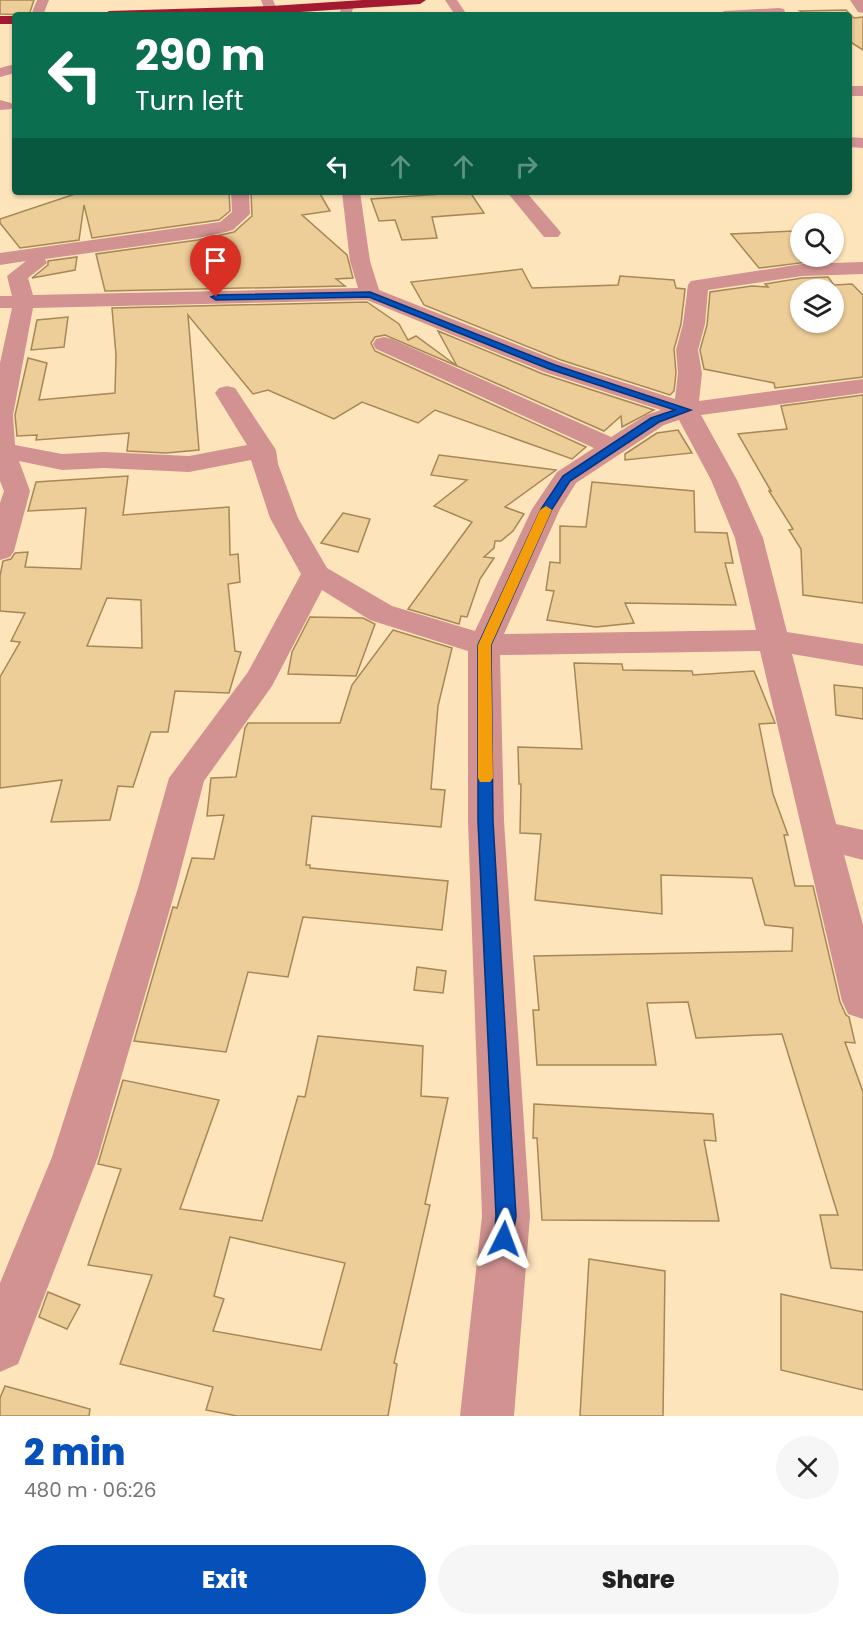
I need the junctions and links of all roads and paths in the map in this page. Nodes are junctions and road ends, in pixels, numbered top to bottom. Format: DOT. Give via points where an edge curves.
graph roads {
  1 [pos="420,0"];
  2 [pos="762,0"];
  3 [pos="856,0"];
  4 [pos="269,5"];
  5 [pos="863,9"];
  6 [pos="346,10"];
  7 [pos="157,12"];
  8 [pos="778,12"];
  9 [pos="240,195"];
  10 [pos="351,195"];
  11 [pos="519,195"];
  12 [pos="551,233"];
  13 [pos="34,255"];
  14 [pos="0,259"];
  15 [pos="863,268"];
  16 [pos="370,294"];
  17 [pos="0,302"];
  18 [pos="24,302"];
  19 [pos="384,344"];
  20 [pos="863,386"];
  21 [pos="227,393"];
  22 [pos="686,410"];
  23 [pos="612,447"];
  24 [pos="2,450"];
  25 [pos="263,450"];
  26 [pos="0,550"];
  27 [pos="316,574"];
  28 [pos="773,640"];
  29 [pos="484,645"];
  30 [pos="863,655"];
  31 [pos="820,835"];
  32 [pos="863,845"];
  33 [pos="863,1001"];
  34 [pos="0,1346"];
  35 [pos="487,1416"];
  1 -- 6 [label="highway"];
  2 -- 8 [label="street"];
  3 -- 5 [label="street"];
  4 -- 6 [label="highway"];
  4 -- 7 [label="highway"];
  9 -- 13 [label="street" via="241,214 226,226"];
  10 -- 16 [label="street" via="360,261"];
  11 -- 12 [label="street"];
  13 -- 14 [label="street"];
  13 -- 18 [label="street" via="37,263 18,276"];
  15 -- 22 [label="street" via="802,270 698,285 687,350 690,374"];
  16 -- 18 [label="street"];
  16 -- 22 [label="street" via="552,367"];
  17 -- 18 [label="street"];
  18 -- 24 [label="street" via="1,415"];
  19 -- 23 [label="street"];
  20 -- 22 [label="street"];
  21 -- 25 [label="street"];
  22 -- 23 [label="street" via="655,420"];
  22 -- 28 [label="street" via="724,480 749,538"];
  23 -- 29 [label="street" via="566,478 546,509"];
  24 -- 25 [label="street" via="62,462 189,464"];
  24 -- 26 [label="street" via="17,491"];
  25 -- 27 [label="street" via="285,518"];
  27 -- 29 [label="street" via="381,613"];
  27 -- 34 [label="street" via="261,678 187,778 75,1157"];
  28 -- 29 [label="street"];
  28 -- 30 [label="street"];
  28 -- 31 [label="street"];
  29 -- 35 [label="street" via="486,821 506,1216"];
  31 -- 32 [label="street"];
  31 -- 33 [label="street"];
}
